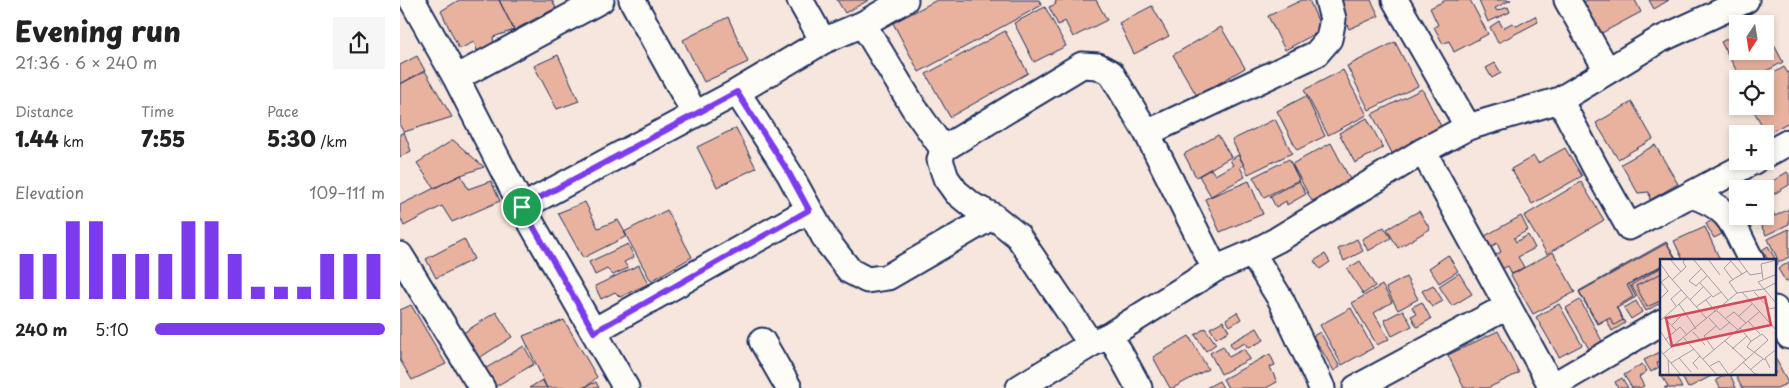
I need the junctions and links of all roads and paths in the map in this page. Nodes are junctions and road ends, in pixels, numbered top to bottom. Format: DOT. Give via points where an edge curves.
graph roads {
  1 [pos="412,0"];
  2 [pos="602,0"];
  3 [pos="632,0"];
  4 [pos="800,0"];
  5 [pos="905,0"];
  6 [pos="1328,0"];
  7 [pos="1395,0"];
  8 [pos="1567,0"];
  9 [pos="1746,0"];
  10 [pos="1716,6"];
  11 [pos="863,24"];
  12 [pos="823,41"];
  13 [pos="1607,70"];
  14 [pos="456,78"];
  15 [pos="737,92"];
  16 [pos="1560,100"];
  17 [pos="696,114"];
  18 [pos="1468,127"];
  19 [pos="1147,133"];
  20 [pos="1789,142"];
  21 [pos="942,149"];
  22 [pos="1774,150"];
  23 [pos="1423,151"];
  24 [pos="1737,170"];
  25 [pos="1691,195"];
  26 [pos="522,207"];
  27 [pos="809,210"];
  28 [pos="993,216"];
  29 [pos="1252,253"];
  30 [pos="400,255"];
  31 [pos="1750,259"];
  32 [pos="1215,269"];
  33 [pos="1508,306"];
  34 [pos="1776,311"];
  35 [pos="1660,323"];
  36 [pos="594,332"];
  37 [pos="1789,336"];
  38 [pos="1101,339"];
  39 [pos="762,341"];
  40 [pos="1550,387"];
  41 [pos="482,388"];
  42 [pos="626,388"];
  43 [pos="789,388"];
  44 [pos="1019,388"];
  45 [pos="1139,388"];
  46 [pos="1322,388"];
  47 [pos="1356,388"];
  1 -- 14 [label="street"];
  2 -- 14 [label="street"];
  3 -- 17 [label="street"];
  4 -- 12 [label="street"];
  5 -- 11 [label="street"];
  6 -- 19 [label="street" via="1333,19 1329,39 1316,54"];
  7 -- 18 [label="street"];
  8 -- 13 [label="street"];
  9 -- 10 [label="street"];
  10 -- 13 [label="street"];
  11 -- 12 [label="street"];
  11 -- 21 [label="street"];
  12 -- 15 [label="street"];
  13 -- 16 [label="street"];
  14 -- 26 [label="street"];
  15 -- 17 [label="street"];
  15 -- 27 [label="street"];
  16 -- 18 [label="street"];
  16 -- 25 [label="street" via="1629,227"];
  17 -- 26 [label="street"];
  18 -- 23 [label="street"];
  19 -- 21 [label="street" via="1111,73 1098,66 1082,65"];
  19 -- 32 [label="street"];
  20 -- 22 [label="street"];
  21 -- 28 [label="street" via="940,160 946,178 956,192"];
  23 -- 29 [label="street"];
  23 -- 33 [label="street"];
  24 -- 25 [label="street"];
  25 -- 31 [label="street" via="1718,206 1728,216"];
  26 -- 36 [label="street"];
  27 -- 28 [label="street" via="826,240 850,271 868,280 888,277"];
  27 -- 36 [label="street"];
  28 -- 38 [label="street" via="1018,236"];
  29 -- 32 [label="street"];
  29 -- 46 [label="street" via="1281,300"];
  30 -- 41 [label="street"];
  32 -- 38 [label="street"];
  33 -- 40 [label="street"];
  33 -- 47 [label="street"];
  34 -- 37 [label="street"];
  35 -- 40 [label="street"];
  36 -- 42 [label="street"];
  38 -- 44 [label="street"];
  38 -- 45 [label="street"];
  39 -- 43 [label="street"];
}
